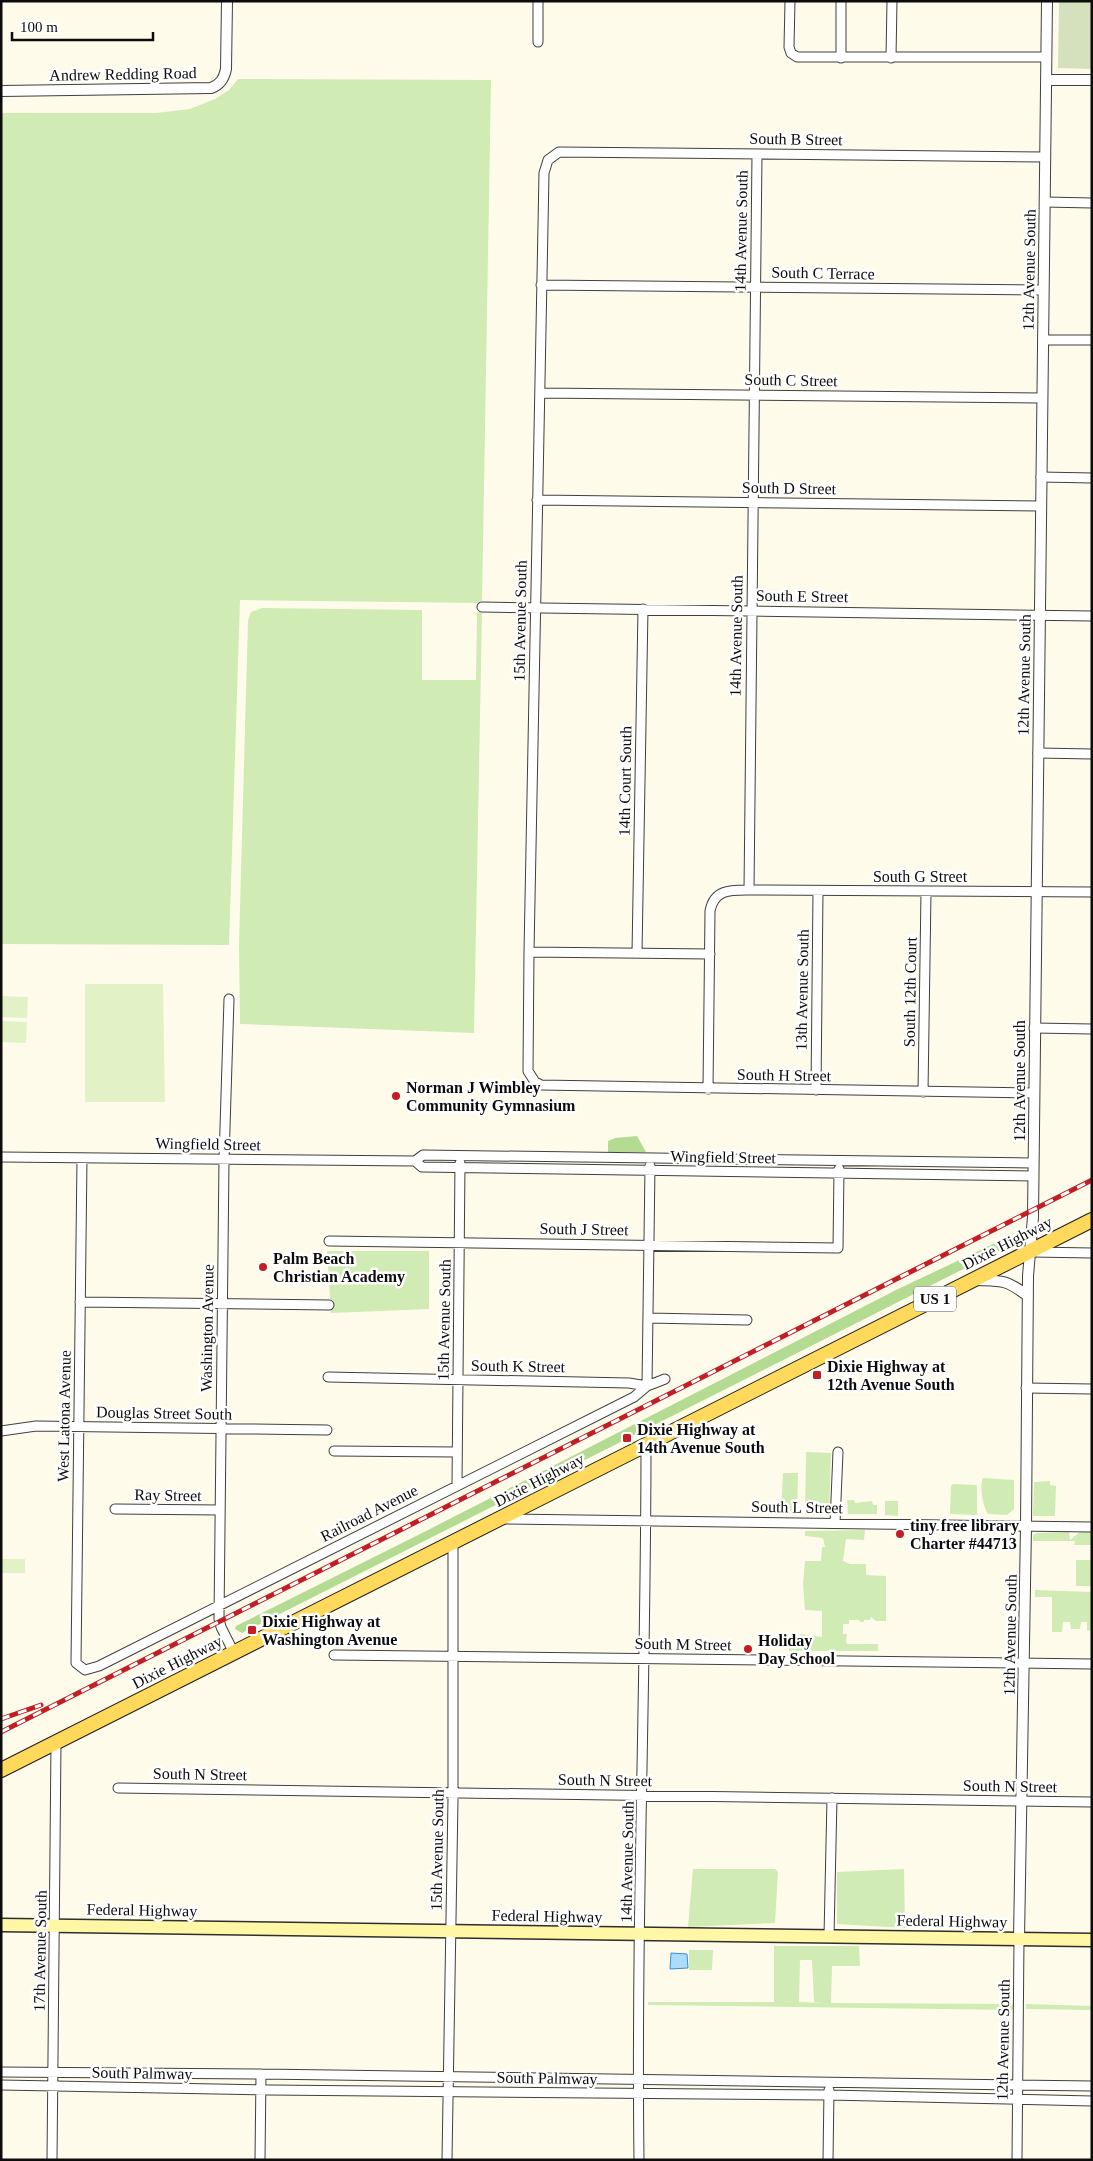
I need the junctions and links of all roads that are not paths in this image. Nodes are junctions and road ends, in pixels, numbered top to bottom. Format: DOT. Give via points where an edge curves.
graph roads {
  1 [pos="227,1"];
  2 [pos="538,1"];
  3 [pos="790,1"];
  4 [pos="841,1"];
  5 [pos="892,1"];
  6 [pos="1047,1"];
  7 [pos="538,42"];
  8 [pos="1046,57"];
  9 [pos="841,58"];
  10 [pos="891,58"];
  11 [pos="1046,80"];
  12 [pos="1092,80"];
  13 [pos="1,91"];
  14 [pos="757,154"];
  15 [pos="1045,157"];
  16 [pos="548,160"];
  17 [pos="1045,202"];
  18 [pos="1092,203"];
  19 [pos="541,285"];
  20 [pos="755,287"];
  21 [pos="1044,290"];
  22 [pos="1043,340"];
  23 [pos="1092,340"];
  24 [pos="540,392"];
  25 [pos="754,395"];
  26 [pos="1042,398"];
  27 [pos="1041,478"];
  28 [pos="1092,478"];
  29 [pos="538,500"];
  30 [pos="753,502"];
  31 [pos="1041,506"];
  32 [pos="482,607"];
  33 [pos="536,608"];
  34 [pos="643,609"];
  35 [pos="752,610"];
  36 [pos="1039,615"];
  37 [pos="1092,616"];
  38 [pos="1038,753"];
  39 [pos="1092,754"];
  40 [pos="749,890"];
  41 [pos="818,890"];
  42 [pos="1036,891"];
  43 [pos="926,892"];
  44 [pos="1092,892"];
  45 [pos="529,952"];
  46 [pos="637,953"];
  47 [pos="710,954"];
  48 [pos="229,1000"];
  49 [pos="1034,1028"];
  50 [pos="1092,1029"];
  51 [pos="535,1082"];
  52 [pos="708,1089"];
  53 [pos="816,1090"];
  54 [pos="924,1092"];
  55 [pos="1033,1093"];
  56 [pos="460,1156"];
  57 [pos="1,1157"];
  58 [pos="82,1158"];
  59 [pos="650,1158"];
  60 [pos="224,1160"];
  61 [pos="791,1160"];
  62 [pos="415,1161"];
  63 [pos="839,1161"];
  64 [pos="1033,1163"];
  65 [pos="460,1168"];
  66 [pos="650,1170"];
  67 [pos="791,1173"];
  68 [pos="839,1174"];
  69 [pos="1033,1176"];
  70 [pos="1092,1220"];
  71 [pos="329,1241"];
  72 [pos="459,1242"];
  73 [pos="649,1245"];
  74 [pos="1030,1252"];
  75 [pos="1088,1253"];
  76 [pos="974,1280"];
  77 [pos="1028,1296"];
  78 [pos="80,1302"];
  79 [pos="222,1304"];
  80 [pos="329,1305"];
  81 [pos="648,1318"];
  82 [pos="747,1320"];
  83 [pos="328,1377"];
  84 [pos="665,1379"];
  85 [pos="458,1380"];
  86 [pos="647,1386"];
  87 [pos="1026,1388"];
  88 [pos="1092,1389"];
  89 [pos="79,1427"];
  90 [pos="221,1429"];
  91 [pos="1,1430"];
  92 [pos="327,1430"];
  93 [pos="646,1445"];
  94 [pos="334,1451"];
  95 [pos="457,1452"];
  96 [pos="838,1452"];
  97 [pos="457,1485"];
  98 [pos="115,1509"];
  99 [pos="220,1510"];
  100 [pos="502,1519"];
  101 [pos="646,1520"];
  102 [pos="835,1523"];
  103 [pos="1026,1526"];
  104 [pos="1092,1527"];
  105 [pos="453,1542"];
  106 [pos="219,1605"];
  107 [pos="234,1653"];
  108 [pos="334,1655"];
  109 [pos="454,1657"];
  110 [pos="644,1658"];
  111 [pos="1024,1663"];
  112 [pos="1092,1664"];
  113 [pos="85,1670"];
  114 [pos="56,1743"];
  115 [pos="1,1770"];
  116 [pos="118,1788"];
  117 [pos="454,1793"];
  118 [pos="643,1796"];
  119 [pos="832,1798"];
  120 [pos="1022,1801"];
  121 [pos="1092,1802"];
  122 [pos="1,1925"];
  123 [pos="55,1926"];
  124 [pos="450,1930"];
  125 [pos="640,1933"];
  126 [pos="829,1936"];
  127 [pos="1019,1939"];
  128 [pos="1092,1940"];
  129 [pos="1,2072"];
  130 [pos="54,2073"];
  131 [pos="261,2074"];
  132 [pos="449,2076"];
  133 [pos="638,2080"];
  134 [pos="829,2082"];
  135 [pos="1,2085"];
  136 [pos="1018,2085"];
  137 [pos="53,2086"];
  138 [pos="1092,2086"];
  139 [pos="261,2090"];
  140 [pos="448,2092"];
  141 [pos="638,2094"];
  142 [pos="829,2095"];
  143 [pos="1018,2100"];
  144 [pos="1092,2101"];
  145 [pos="52,2160"];
  146 [pos="260,2160"];
  147 [pos="447,2160"];
  148 [pos="639,2160"];
  149 [pos="828,2160"];
  150 [pos="1017,2160"];
  1 -- 13 [label="street, Andrew Redding Road" via="226,70 217,86"];
  2 -- 7 [label="street"];
  3 -- 9 [label="street" via="791,53 797,57"];
  4 -- 9 [label="street"];
  5 -- 10 [label="street"];
  6 -- 8 [label="street, 12th Avenue South"];
  8 -- 10 [label="street"];
  8 -- 11 [label="street, 12th Avenue South"];
  9 -- 10 [label="street"];
  11 -- 12 [label="street"];
  11 -- 15 [label="street, 12th Avenue South"];
  14 -- 15 [label="street, South B Street"];
  14 -- 16 [label="street, South B Street" via="559,152"];
  14 -- 20 [label="street, 14th Avenue South"];
  15 -- 17 [label="street, 12th Avenue South"];
  16 -- 19 [label="street, 15th Avenue South" via="544,173"];
  17 -- 18 [label="street"];
  17 -- 21 [label="street, 12th Avenue South"];
  19 -- 20 [label="street, South C Terrace"];
  19 -- 24 [label="street, 15th Avenue South"];
  20 -- 21 [label="street, South C Terrace"];
  20 -- 25 [label="street, 14th Avenue South"];
  21 -- 22 [label="street, 12th Avenue South"];
  22 -- 23 [label="street"];
  22 -- 26 [label="street, 12th Avenue South"];
  24 -- 25 [label="street, South C Street"];
  24 -- 29 [label="street, 15th Avenue South"];
  25 -- 26 [label="street, South C Street"];
  25 -- 30 [label="street, 14th Avenue South"];
  26 -- 27 [label="street, 12th Avenue South"];
  27 -- 28 [label="street"];
  27 -- 31 [label="street, 12th Avenue South"];
  29 -- 30 [label="street, South D Street"];
  29 -- 33 [label="street, 15th Avenue South"];
  30 -- 31 [label="street, South D Street"];
  30 -- 35 [label="street, 14th Avenue South"];
  31 -- 36 [label="street, 12th Avenue South"];
  32 -- 33 [label="street, South E Street"];
  33 -- 34 [label="street, South E Street"];
  33 -- 45 [label="street, 15th Avenue South"];
  34 -- 35 [label="street, South E Street"];
  34 -- 46 [label="street, 14th Court South"];
  35 -- 36 [label="street, South E Street"];
  35 -- 40 [label="street, 14th Avenue South"];
  36 -- 37 [label="street, South E Street"];
  36 -- 38 [label="street, 12th Avenue South"];
  38 -- 39 [label="street"];
  38 -- 42 [label="street, 12th Avenue South"];
  40 -- 41 [label="street, South G Street"];
  40 -- 47 [label="street" via="726,890 715,898 710,911"];
  41 -- 43 [label="street, South G Street"];
  41 -- 53 [label="street, 13th Avenue South"];
  42 -- 43 [label="street, South G Street"];
  42 -- 44 [label="street, South G Street"];
  42 -- 49 [label="street, 12th Avenue South"];
  43 -- 54 [label="street, South 12th Court"];
  45 -- 46 [label="street"];
  45 -- 51 [label="street, 15th Avenue South" via="528,1071"];
  46 -- 47 [label="street"];
  47 -- 52 [label="street"];
  48 -- 60 [label="street, Washington Avenue"];
  49 -- 50 [label="street"];
  49 -- 55 [label="street, 12th Avenue South"];
  51 -- 52 [label="street, South H Street" via="548,1087"];
  52 -- 53 [label="street, South H Street"];
  53 -- 54 [label="street, South H Street"];
  54 -- 55 [label="street, South H Street"];
  55 -- 64 [label="street, 12th Avenue South"];
  56 -- 59 [label="street, Wingfield Street"];
  56 -- 62 [label="street, Wingfield Street" via="423,1155"];
  56 -- 65 [label="street, 15th Avenue South"];
  57 -- 58 [label="street, Wingfield Street"];
  58 -- 60 [label="street, Wingfield Street"];
  58 -- 78 [label="street, West Latona Avenue"];
  59 -- 61 [label="street, Wingfield Street"];
  59 -- 66 [label="street"];
  60 -- 62 [label="street, Wingfield Street"];
  60 -- 79 [label="street, Washington Avenue"];
  61 -- 63 [label="street, Wingfield Street"];
  61 -- 67 [label="street"];
  62 -- 65 [label="street, Wingfield Street" via="422,1167"];
  63 -- 64 [label="street, Wingfield Street"];
  63 -- 68 [label="street"];
  64 -- 69 [label="street, 12th Avenue South"];
  65 -- 66 [label="street, Wingfield Street"];
  65 -- 72 [label="street, 15th Avenue South"];
  66 -- 67 [label="street, Wingfield Street"];
  66 -- 73 [label="street"];
  67 -- 68 [label="street, Wingfield Street"];
  68 -- 69 [label="street, Wingfield Street"];
  68 -- 73 [label="street, South J Street" via="838,1248"];
  69 -- 74 [label="street, 12th Avenue South"];
  70 -- 74 [label="main road, Dixie Highway / US 1"];
  71 -- 72 [label="street, South J Street"];
  72 -- 73 [label="street, South J Street"];
  72 -- 85 [label="street, 15th Avenue South"];
  73 -- 81 [label="street"];
  74 -- 75 [label="street"];
  74 -- 76 [label="main road, Dixie Highway / US 1"];
  74 -- 77 [label="street, 12th Avenue South"];
  76 -- 77 [label="street" via="1011,1284"];
  76 -- 93 [label="main road, Dixie Highway / US 1"];
  77 -- 87 [label="street, 12th Avenue South"];
  78 -- 79 [label="street"];
  78 -- 89 [label="street, West Latona Avenue"];
  79 -- 80 [label="street"];
  79 -- 90 [label="street, Washington Avenue"];
  81 -- 82 [label="street"];
  81 -- 86 [label="street"];
  83 -- 85 [label="street, South K Street"];
  84 -- 86 [label="street, Railroad Avenue"];
  85 -- 86 [label="street, South K Street"];
  85 -- 95 [label="street, 15th Avenue South"];
  86 -- 97 [label="street, Railroad Avenue" via="634,1397"];
  87 -- 88 [label="street"];
  87 -- 103 [label="street, 12th Avenue South"];
  89 -- 90 [label="street, Douglas Street South"];
  89 -- 91 [label="street, Douglas Street South" via="36,1426"];
  89 -- 113 [label="street, West Latona Avenue" via="76,1663"];
  90 -- 92 [label="street, Douglas Street South"];
  90 -- 99 [label="street, Washington Avenue"];
  93 -- 100 [label="main road, Dixie Highway / US 1"];
  93 -- 101 [label="street, 14th Avenue South"];
  94 -- 95 [label="street"];
  95 -- 97 [label="street, 15th Avenue South"];
  96 -- 102 [label="street"];
  97 -- 106 [label="street, Railroad Avenue"];
  98 -- 99 [label="street, Ray Street"];
  99 -- 106 [label="street, Washington Avenue"];
  100 -- 101 [label="street, South L Street"];
  100 -- 105 [label="main road, Dixie Highway / US 1"];
  101 -- 102 [label="street, South L Street"];
  101 -- 110 [label="street, 14th Avenue South"];
  102 -- 103 [label="street, South L Street"];
  103 -- 104 [label="street, South L Street"];
  103 -- 111 [label="street, 12th Avenue South"];
  105 -- 107 [label="main road, Dixie Highway / US 1"];
  105 -- 109 [label="street, 15th Avenue South"];
  106 -- 107 [label="street, Washington Avenue" via="221,1628"];
  106 -- 113 [label="street, Railroad Avenue" via="99,1666"];
  107 -- 114 [label="main road, Dixie Highway / US 1"];
  108 -- 109 [label="street, South M Street"];
  109 -- 110 [label="street, South M Street"];
  109 -- 117 [label="street, 15th Avenue South"];
  110 -- 111 [label="street, South M Street"];
  110 -- 118 [label="street, 14th Avenue South"];
  111 -- 112 [label="street, South M Street"];
  111 -- 120 [label="street, 12th Avenue South"];
  114 -- 115 [label="main road, Dixie Highway / US 1"];
  114 -- 123 [label="street, 17th Avenue South"];
  116 -- 117 [label="street, South N Street"];
  117 -- 118 [label="street, South N Street"];
  117 -- 124 [label="street, 15th Avenue South"];
  118 -- 119 [label="street, South N Street"];
  118 -- 125 [label="street, 14th Avenue South"];
  119 -- 120 [label="street, South N Street"];
  119 -- 126 [label="street"];
  120 -- 121 [label="street, South N Street"];
  120 -- 127 [label="street, 12th Avenue South"];
  122 -- 123 [label="main road, Federal Highway"];
  123 -- 124 [label="main road, Federal Highway"];
  123 -- 130 [label="street, 17th Avenue South"];
  124 -- 125 [label="main road, Federal Highway"];
  124 -- 132 [label="street, 15th Avenue South"];
  125 -- 126 [label="main road, Federal Highway"];
  125 -- 133 [label="street, 14th Avenue South"];
  126 -- 127 [label="main road, Federal Highway"];
  127 -- 128 [label="main road, Federal Highway"];
  127 -- 136 [label="street, 12th Avenue South"];
  129 -- 130 [label="street, South Palmway"];
  130 -- 131 [label="street, South Palmway"];
  130 -- 137 [label="street, 17th Avenue South"];
  131 -- 132 [label="street, South Palmway"];
  131 -- 139 [label="street"];
  132 -- 133 [label="street, South Palmway"];
  132 -- 140 [label="street, 15th Avenue South"];
  133 -- 134 [label="street, South Palmway"];
  133 -- 141 [label="street, 14th Avenue South"];
  134 -- 136 [label="street, South Palmway"];
  134 -- 142 [label="street"];
  135 -- 137 [label="street, South Palmway"];
  136 -- 138 [label="street, South Palmway"];
  136 -- 143 [label="street, 12th Avenue South"];
  137 -- 139 [label="street, South Palmway"];
  137 -- 145 [label="street, 17th Avenue South"];
  139 -- 140 [label="street, South Palmway"];
  139 -- 146 [label="street"];
  140 -- 141 [label="street, South Palmway"];
  140 -- 147 [label="street, 15th Avenue South"];
  141 -- 142 [label="street, South Palmway"];
  141 -- 148 [label="street, 14th Avenue South"];
  142 -- 143 [label="street, South Palmway"];
  142 -- 149 [label="street"];
  143 -- 144 [label="street, South Palmway"];
  143 -- 150 [label="street, 12th Avenue South"];
}
